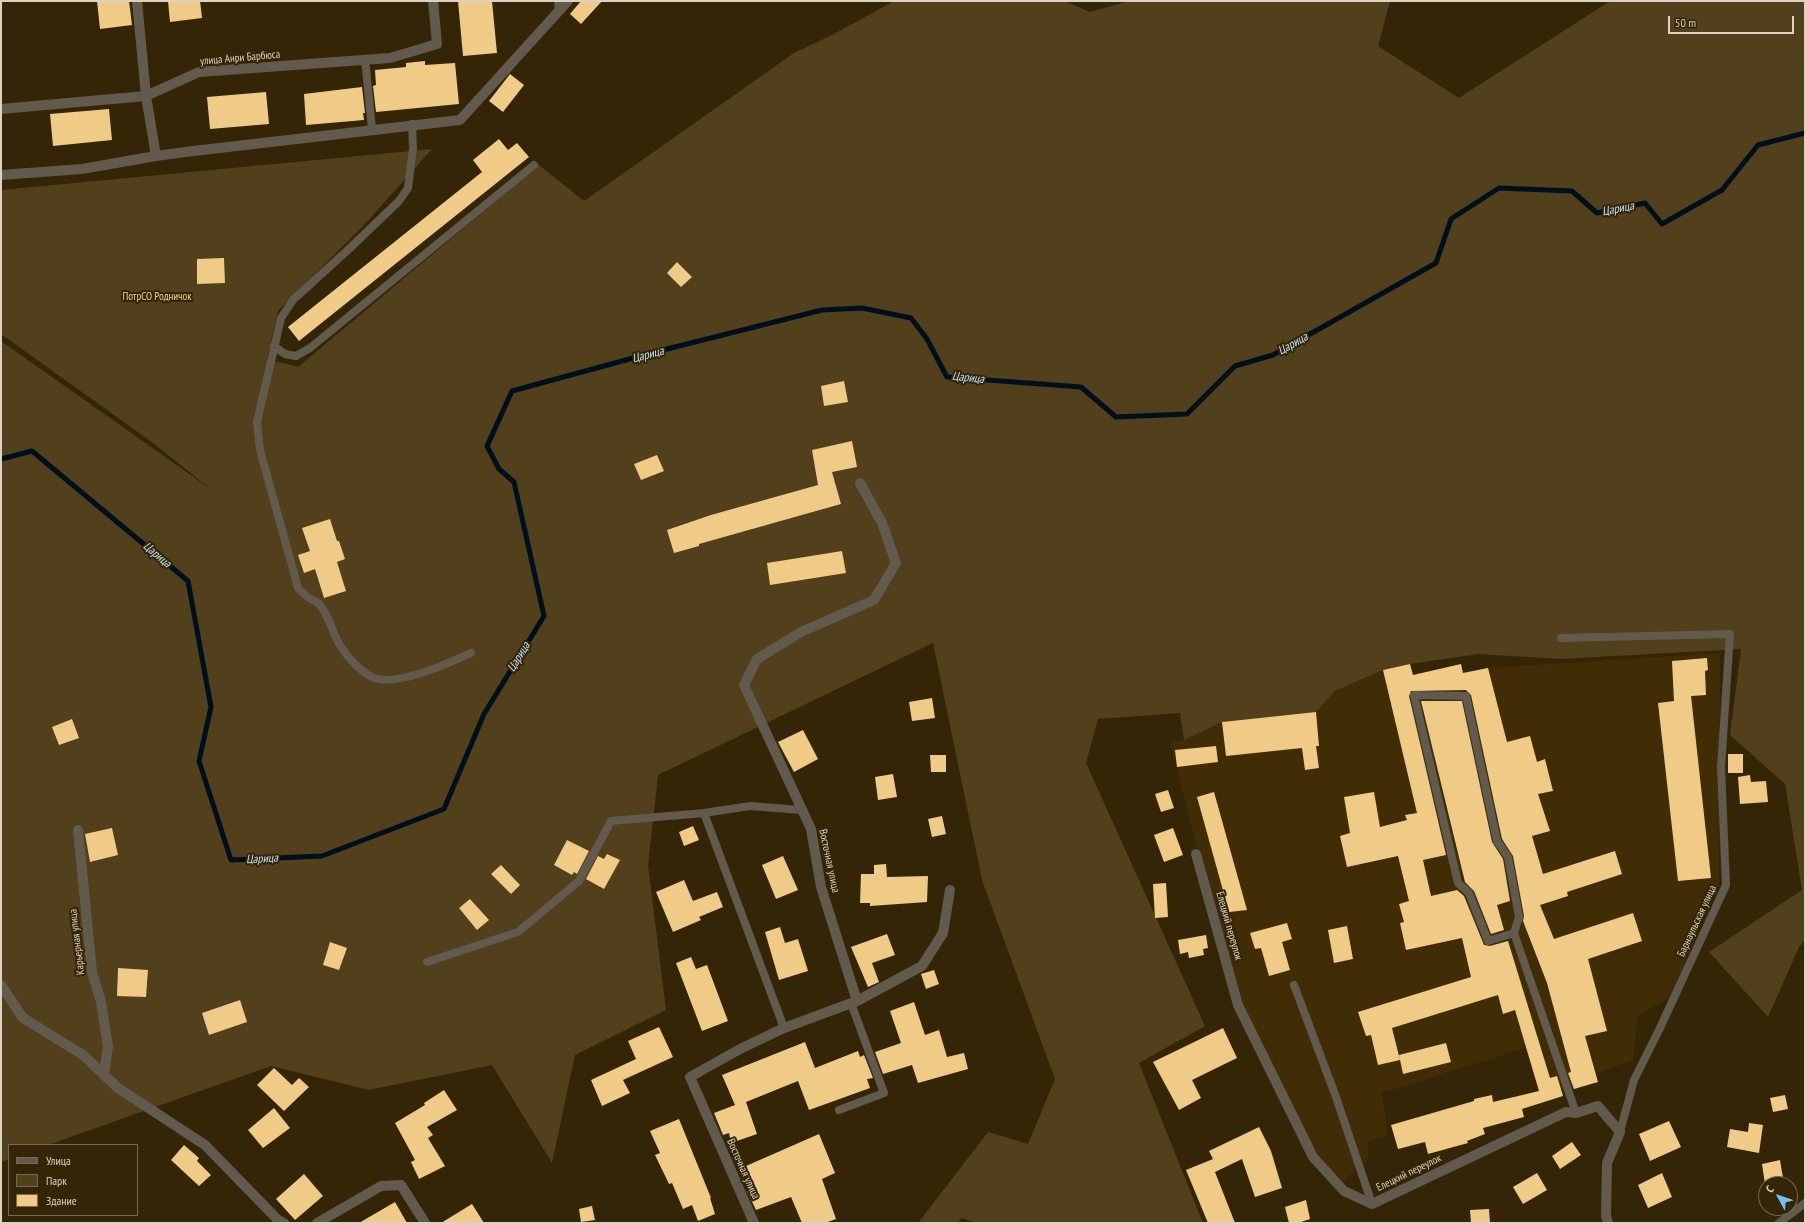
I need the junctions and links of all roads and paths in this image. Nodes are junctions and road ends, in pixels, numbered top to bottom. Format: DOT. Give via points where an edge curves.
graph roads {
  1 [pos="137,1"];
  2 [pos="433,1"];
  3 [pos="558,1"];
  4 [pos="568,1"];
  5 [pos="559,12"];
  6 [pos="365,59"];
  7 [pos="146,96"];
  8 [pos="1,109"];
  9 [pos="412,124"];
  10 [pos="372,129"];
  11 [pos="156,156"];
  12 [pos="534,165"];
  13 [pos="1,175"];
  14 [pos="274,346"];
  15 [pos="860,483"];
  16 [pos="1561,638"];
  17 [pos="471,653"];
  18 [pos="801,810"];
  19 [pos="704,813"];
  20 [pos="78,830"];
  21 [pos="1196,854"];
  22 [pos="950,890"];
  23 [pos="1514,933"];
  24 [pos="427,962"];
  25 [pos="1,985"];
  26 [pos="1294,985"];
  27 [pos="854,1002"];
  28 [pos="784,1028"];
  29 [pos="104,1075"];
  30 [pos="838,1110"];
  31 [pos="1576,1113"];
  32 [pos="1620,1132"];
  33 [pos="1805,1203"];
  34 [pos="1372,1204"];
  35 [pos="284,1223"];
  36 [pos="317,1223"];
  37 [pos="425,1223"];
  38 [pos="754,1223"];
  39 [pos="1608,1223"];
  40 [pos="1779,1223"];
  1 -- 7 [label="street"];
  2 -- 6 [label="street, улица Анри Барбюса" via="437,44 390,58"];
  3 -- 5 [label="lane"];
  4 -- 5 [label="street"];
  5 -- 9 [label="street" via="460,120"];
  6 -- 7 [label="street, улица Анри Барбюса" via="199,72"];
  6 -- 10 [label="lane"];
  7 -- 8 [label="street, улица Анри Барбюса"];
  7 -- 11 [label="street"];
  9 -- 10 [label="street"];
  9 -- 14 [label="lane" via="413,148 408,188 399,201 293,300 281,318"];
  10 -- 11 [label="street"];
  11 -- 13 [label="street" via="82,169"];
  12 -- 14 [label="lane" via="310,348 296,356 285,354"];
  14 -- 17 [label="lane" via="257,422 260,450 298,588 318,603 326,614 341,648 359,668 373,678 398,679 439,668"];
  15 -- 18 [label="street, Восточная улица" via="882,523 896,563 874,600 801,632 757,659 744,685"];
  16 -- 32 [label="lane, Барнаульская улица" via="1730,634 1721,766 1726,885 1634,1080"];
  18 -- 19 [label="lane" via="750,806"];
  18 -- 27 [label="street, Восточная улица" via="811,829 821,887"];
  19 -- 24 [label="lane" via="612,821 579,881 518,932"];
  19 -- 28 [label="lane"];
  20 -- 29 [label="street, Карьерная улица" via="92,972 101,1002 108,1046"];
  21 -- 34 [label="street, Елецкий переулок" via="1238,1005 1313,1157 1344,1191"];
  22 -- 27 [label="street" via="943,933 922,966"];
  23 -- 23 [label="lane" via="1488,941 1469,893 1458,883 1414,695 1466,696 1497,842 1508,857 1519,917"];
  23 -- 31 [label="lane"];
  25 -- 29 [label="street" via="22,1018 83,1055"];
  26 -- 34 [label="lane"];
  27 -- 28 [label="street, Восточная улица"];
  27 -- 30 [label="lane" via="884,1093"];
  28 -- 38 [label="street, Восточная улица" via="690,1077"];
  29 -- 35 [label="street" via="118,1088 205,1145 278,1220"];
  31 -- 32 [label="street, Елецкий переулок" via="1598,1106"];
  31 -- 34 [label="street, Елецкий переулок" via="1566,1112"];
  32 -- 39 [label="street" via="1607,1162"];
  33 -- 40 [label="lane"];
  36 -- 37 [label="street" via="381,1186 401,1185"];
}
